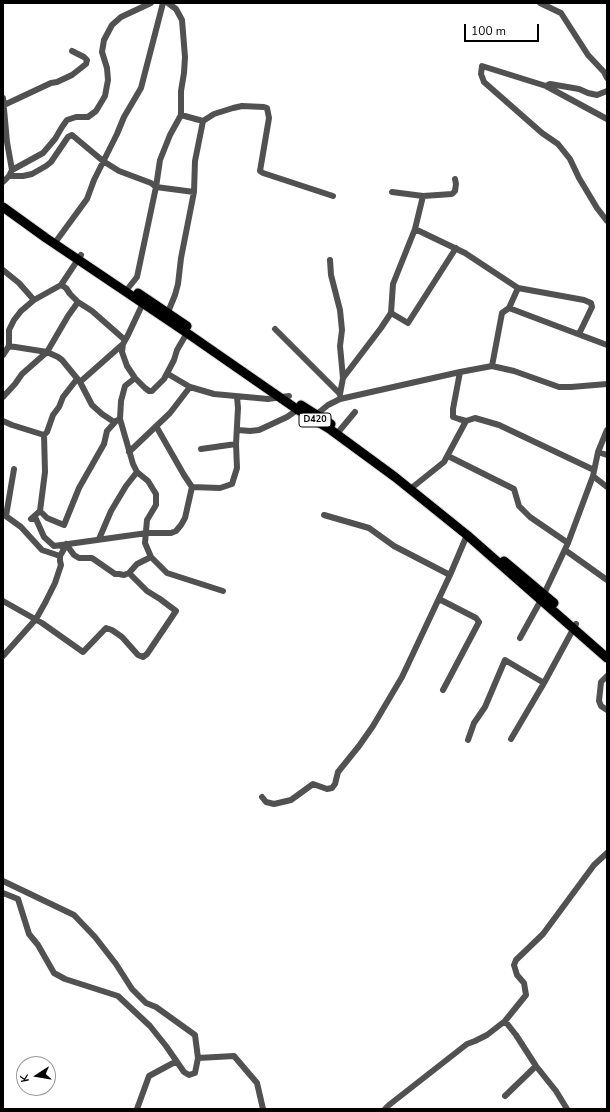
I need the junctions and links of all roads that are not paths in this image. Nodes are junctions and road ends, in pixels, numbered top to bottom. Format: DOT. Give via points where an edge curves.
graph roads {
  1 [pos="151,3"];
  2 [pos="163,3"];
  3 [pos="168,3"];
  4 [pos="540,3"];
  5 [pos="72,51"];
  6 [pos="607,78"];
  7 [pos="546,86"];
  8 [pos="607,91"];
  9 [pos="4,102"];
  10 [pos="181,115"];
  11 [pos="607,119"];
  12 [pos="203,121"];
  13 [pos="103,162"];
  14 [pos="11,173"];
  15 [pos="455,179"];
  16 [pos="3,182"];
  17 [pos="156,187"];
  18 [pos="194,192"];
  19 [pos="392,192"];
  20 [pos="333,196"];
  21 [pos="423,196"];
  22 [pos="3,200"];
  23 [pos="3,207"];
  24 [pos="607,221"];
  25 [pos="415,230"];
  26 [pos="57,240"];
  27 [pos="456,248"];
  28 [pos="79,258"];
  29 [pos="330,260"];
  30 [pos="3,270"];
  31 [pos="61,286"];
  32 [pos="129,287"];
  33 [pos="518,288"];
  34 [pos="34,300"];
  35 [pos="78,302"];
  36 [pos="143,303"];
  37 [pos="509,308"];
  38 [pos="168,312"];
  39 [pos="391,314"];
  40 [pos="6,329"];
  41 [pos="275,329"];
  42 [pos="187,333"];
  43 [pos="579,334"];
  44 [pos="124,342"];
  45 [pos="607,345"];
  46 [pos="9,346"];
  47 [pos="46,352"];
  48 [pos="3,355"];
  49 [pos="492,366"];
  50 [pos="460,372"];
  51 [pos="168,374"];
  52 [pos="134,378"];
  53 [pos="343,378"];
  54 [pos="79,381"];
  55 [pos="607,384"];
  56 [pos="190,387"];
  57 [pos="340,396"];
  58 [pos="3,397"];
  59 [pos="237,397"];
  60 [pos="286,397"];
  61 [pos="300,408"];
  62 [pos="355,412"];
  63 [pos="317,414"];
  64 [pos="117,420"];
  65 [pos="466,420"];
  66 [pos="3,421"];
  67 [pos="156,426"];
  68 [pos="238,430"];
  69 [pos="340,430"];
  70 [pos="607,430"];
  71 [pos="44,435"];
  72 [pos="236,444"];
  73 [pos="201,449"];
  74 [pos="129,452"];
  75 [pos="598,452"];
  76 [pos="607,455"];
  77 [pos="448,456"];
  78 [pos="14,469"];
  79 [pos="137,472"];
  80 [pos="594,473"];
  81 [pos="414,486"];
  82 [pos="192,487"];
  83 [pos="607,487"];
  84 [pos="40,511"];
  85 [pos="5,515"];
  86 [pos="324,515"];
  87 [pos="147,533"];
  88 [pos="470,535"];
  89 [pos="99,539"];
  90 [pos="568,543"];
  91 [pos="64,545"];
  92 [pos="565,550"];
  93 [pos="60,556"];
  94 [pos="151,557"];
  95 [pos="129,573"];
  96 [pos="450,575"];
  97 [pos="606,576"];
  98 [pos="223,591"];
  99 [pos="543,597"];
  100 [pos="439,599"];
  101 [pos="3,601"];
  102 [pos="36,620"];
  103 [pos="575,626"];
  104 [pos="520,638"];
  105 [pos="607,650"];
  106 [pos="3,656"];
  107 [pos="607,658"];
  108 [pos="607,676"];
  109 [pos="544,683"];
  110 [pos="443,690"];
  111 [pos="607,710"];
  112 [pos="511,739"];
  113 [pos="468,740"];
  114 [pos="262,797"];
  115 [pos="607,853"];
  116 [pos="3,881"];
  117 [pos="3,893"];
  118 [pos="505,1021"];
  119 [pos="198,1058"];
  120 [pos="175,1062"];
  121 [pos="536,1066"];
  122 [pos="505,1096"];
  123 [pos="138,1109"];
  124 [pos="263,1109"];
  125 [pos="385,1109"];
  126 [pos="566,1109"];
  1 -- 14 [label="street" via="121,17 112,25 104,40 102,52 107,68 107,86 96,111 88,117 67,120 56,139 43,153"];
  2 -- 13 [label="street" via="141,88"];
  3 -- 10 [label="street" via="179,14 183,29 185,57"];
  4 -- 6 [label="street" via="561,14 588,55"];
  5 -- 9 [label="street" via="87,60 78,71"];
  7 -- 8 [label="street" via="550,84 579,89 597,95"];
  7 -- 11 [label="street"];
  7 -- 24 [label="street" via="482,66 484,82 542,134 558,144 570,158 579,178"];
  9 -- 14 [label="street"];
  10 -- 12 [label="street"];
  10 -- 17 [label="street" via="160,160"];
  12 -- 18 [label="street" via="195,161"];
  12 -- 20 [label="street" via="214,114 242,106 267,108 269,118 260,171"];
  13 -- 14 [label="street" via="72,135 46,166 24,176"];
  13 -- 17 [label="street"];
  13 -- 26 [label="street" via="87,199"];
  14 -- 16 [label="street"];
  15 -- 21 [label="street" via="455,191 452,194"];
  17 -- 18 [label="street"];
  17 -- 32 [label="street" via="137,278"];
  18 -- 38 [label="street" via="175,295"];
  19 -- 21 [label="street"];
  21 -- 25 [label="street"];
  22 -- 26 [label="highway, D420"];
  23 -- 28 [label="highway, D420"];
  25 -- 27 [label="street"];
  25 -- 39 [label="street" via="393,284"];
  26 -- 28 [label="highway, D420"];
  27 -- 33 [label="street"];
  27 -- 39 [label="street" via="408,323"];
  28 -- 31 [label="street"];
  28 -- 32 [label="highway, D420"];
  28 -- 36 [label="highway, D420"];
  29 -- 53 [label="street" via="340,310"];
  30 -- 34 [label="street"];
  31 -- 34 [label="street"];
  31 -- 35 [label="street"];
  32 -- 38 [label="highway, D420"];
  33 -- 37 [label="street"];
  33 -- 43 [label="street" via="591,303 592,307"];
  34 -- 40 [label="street"];
  35 -- 44 [label="street" via="92,311"];
  35 -- 47 [label="street"];
  36 -- 42 [label="highway, D420"];
  36 -- 44 [label="street"];
  37 -- 43 [label="street"];
  37 -- 49 [label="street" via="502,313"];
  38 -- 60 [label="highway, D420"];
  39 -- 53 [label="street"];
  40 -- 46 [label="street"];
  41 -- 57 [label="street"];
  42 -- 51 [label="street"];
  42 -- 60 [label="highway, D420"];
  43 -- 45 [label="street"];
  44 -- 52 [label="street" via="124,360"];
  44 -- 54 [label="street"];
  46 -- 47 [label="street"];
  46 -- 48 [label="street"];
  47 -- 54 [label="street" via="62,360"];
  47 -- 58 [label="street" via="22,374"];
  49 -- 50 [label="street"];
  49 -- 55 [label="street" via="559,387"];
  50 -- 57 [label="street"];
  50 -- 65 [label="street" via="453,417"];
  51 -- 52 [label="street" via="156,389 149,391"];
  51 -- 56 [label="street"];
  52 -- 64 [label="street" via="125,386"];
  53 -- 57 [label="street"];
  54 -- 64 [label="street" via="92,405 102,414"];
  54 -- 71 [label="street" via="63,397"];
  56 -- 59 [label="street"];
  56 -- 67 [label="street" via="170,413"];
  57 -- 63 [label="street"];
  59 -- 60 [label="street"];
  59 -- 68 [label="street"];
  60 -- 61 [label="highway, D420"];
  61 -- 63 [label="highway, D420"];
  61 -- 68 [label="street" via="282,420 259,430"];
  61 -- 88 [label="highway, D420"];
  62 -- 69 [label="street"];
  63 -- 69 [label="highway, D420"];
  64 -- 74 [label="street"];
  64 -- 84 [label="street" via="107,431 104,444 79,488 64,525 47,518"];
  65 -- 77 [label="street"];
  65 -- 80 [label="street" via="475,418 498,425"];
  66 -- 71 [label="street"];
  67 -- 74 [label="street"];
  67 -- 82 [label="street"];
  68 -- 72 [label="street"];
  69 -- 81 [label="highway, D420"];
  70 -- 75 [label="street"];
  71 -- 84 [label="street" via="45,472"];
  72 -- 73 [label="street"];
  72 -- 82 [label="street" via="237,468 232,484 220,488"];
  74 -- 79 [label="street"];
  75 -- 76 [label="street"];
  75 -- 80 [label="street"];
  77 -- 81 [label="street"];
  77 -- 90 [label="street" via="514,489 519,506 530,517"];
  78 -- 85 [label="street"];
  79 -- 87 [label="street" via="156,494 154,512 147,520"];
  79 -- 89 [label="street" via="111,511"];
  80 -- 83 [label="street"];
  80 -- 90 [label="street"];
  81 -- 88 [label="highway, D420"];
  82 -- 87 [label="street" via="185,518 176,531"];
  84 -- 91 [label="street" via="31,519 36,519 47,541 54,546"];
  85 -- 93 [label="street" via="21,527 42,550"];
  86 -- 96 [label="street" via="369,528 394,546"];
  87 -- 89 [label="street"];
  87 -- 94 [label="street" via="145,544"];
  88 -- 96 [label="street"];
  88 -- 99 [label="highway, D420"];
  89 -- 91 [label="street"];
  90 -- 92 [label="street"];
  91 -- 93 [label="street"];
  91 -- 95 [label="street" via="79,558 96,560 115,574"];
  92 -- 97 [label="street"];
  92 -- 99 [label="street"];
  93 -- 102 [label="street" via="59,572"];
  94 -- 95 [label="street" via="137,564"];
  94 -- 98 [label="street" via="167,573"];
  95 -- 102 [label="street" via="147,591 176,611 143,657 112,630 106,628 83,652"];
  96 -- 100 [label="street"];
  99 -- 103 [label="highway, D420"];
  99 -- 104 [label="street"];
  100 -- 110 [label="street" via="479,622"];
  100 -- 114 [label="street" via="402,677 373,726 338,772 332,788 327,789 313,784 291,800 274,804 266,802"];
  101 -- 102 [label="street"];
  102 -- 106 [label="street"];
  103 -- 105 [label="highway, D420"];
  103 -- 107 [label="highway, D420"];
  103 -- 109 [label="street"];
  108 -- 111 [label="street" via="601,682 598,701"];
  109 -- 112 [label="street"];
  109 -- 113 [label="street" via="505,660"];
  115 -- 118 [label="street" via="594,865 543,934 516,960 514,965 517,975 524,983 526,996"];
  116 -- 119 [label="street" via="74,915 146,1003 156,1007 195,1035"];
  117 -- 120 [label="street" via="18,899 29,934 54,973 118,996 150,1026"];
  118 -- 121 [label="street"];
  118 -- 125 [label="street" via="487,1035 467,1044"];
  119 -- 120 [label="street" via="196,1073 189,1075"];
  119 -- 124 [label="street" via="234,1056 257,1083"];
  120 -- 123 [label="street" via="149,1076"];
  121 -- 122 [label="street"];
  121 -- 126 [label="street" via="556,1091"];
}
